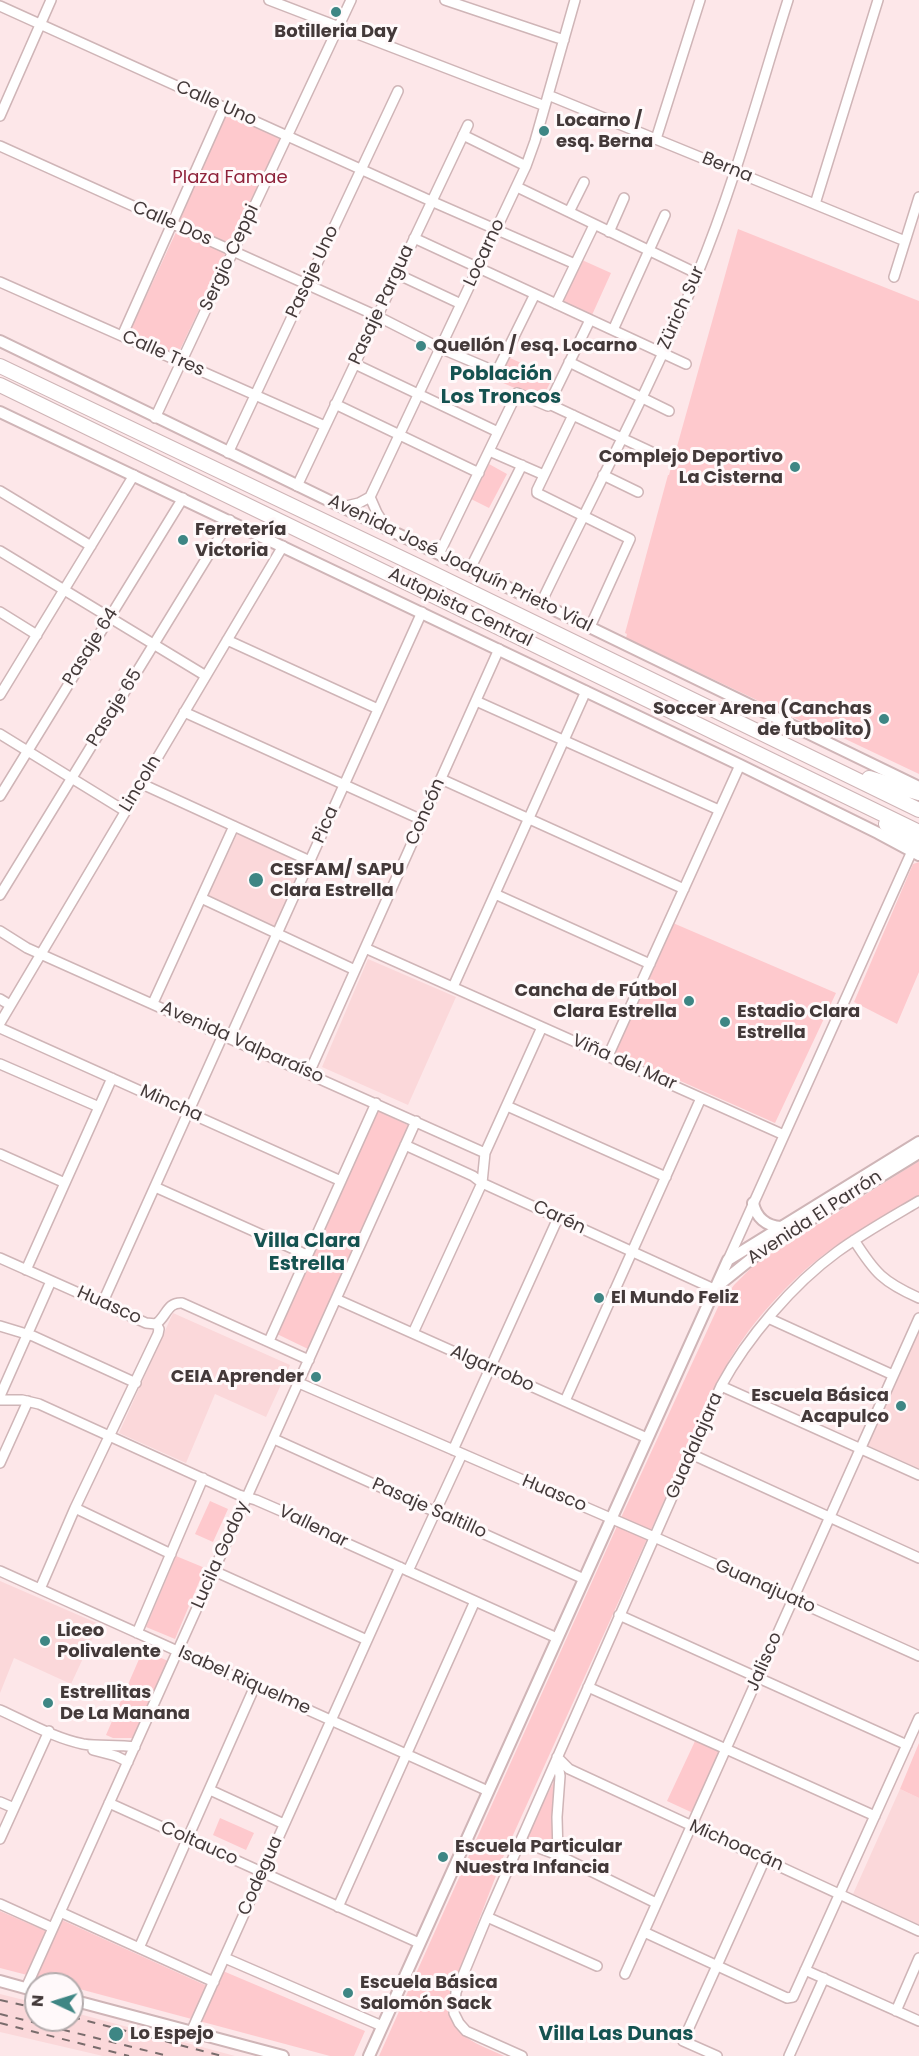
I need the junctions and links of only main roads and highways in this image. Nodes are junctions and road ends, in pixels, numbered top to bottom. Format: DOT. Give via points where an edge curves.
graph roads {
  1 [pos="0,341"];
  2 [pos="0,366"];
  3 [pos="0,385"];
  4 [pos="0,412"];
  5 [pos="826,765"];
  6 [pos="919,787"];
  7 [pos="919,794"];
  8 [pos="853,800"];
  9 [pos="919,810"];
  10 [pos="919,832"];
  11 [pos="917,851"];
  12 [pos="919,1142"];
  13 [pos="919,1153"];
  14 [pos="753,1203"];
  15 [pos="781,1227"];
  16 [pos="714,1289"];
  17 [pos="0,1981"];
  18 [pos="24,1987"];
  19 [pos="84,2003"];
  20 [pos="283,2056"];
  21 [pos="369,2056"];
  1 -- 6 [label="main road, Avenida José Joaquín Prieto Vial"];
  2 -- 5 [label="highway, Autopista Central"];
  3 -- 8 [label="highway, Autopista Central"];
  4 -- 11 [label="main road"];
  5 -- 7 [label="highway"];
  5 -- 9 [label="highway, Autopista Central"];
  8 -- 10 [label="highway, Autopista Central"];
  8 -- 11 [label="highway"];
  12 -- 15 [label="main road, Avenida El Parrón"];
  13 -- 16 [label="main road, Avenida El Parrón" via="766,1247"];
  14 -- 15 [label="main road" via="764,1222"];
  15 -- 16 [label="main road, Avenida El Parrón" via="728,1260"];
  16 -- 21 [label="main road"];
  17 -- 18 [label="main road"];
  19 -- 20 [label="main road"];
}
